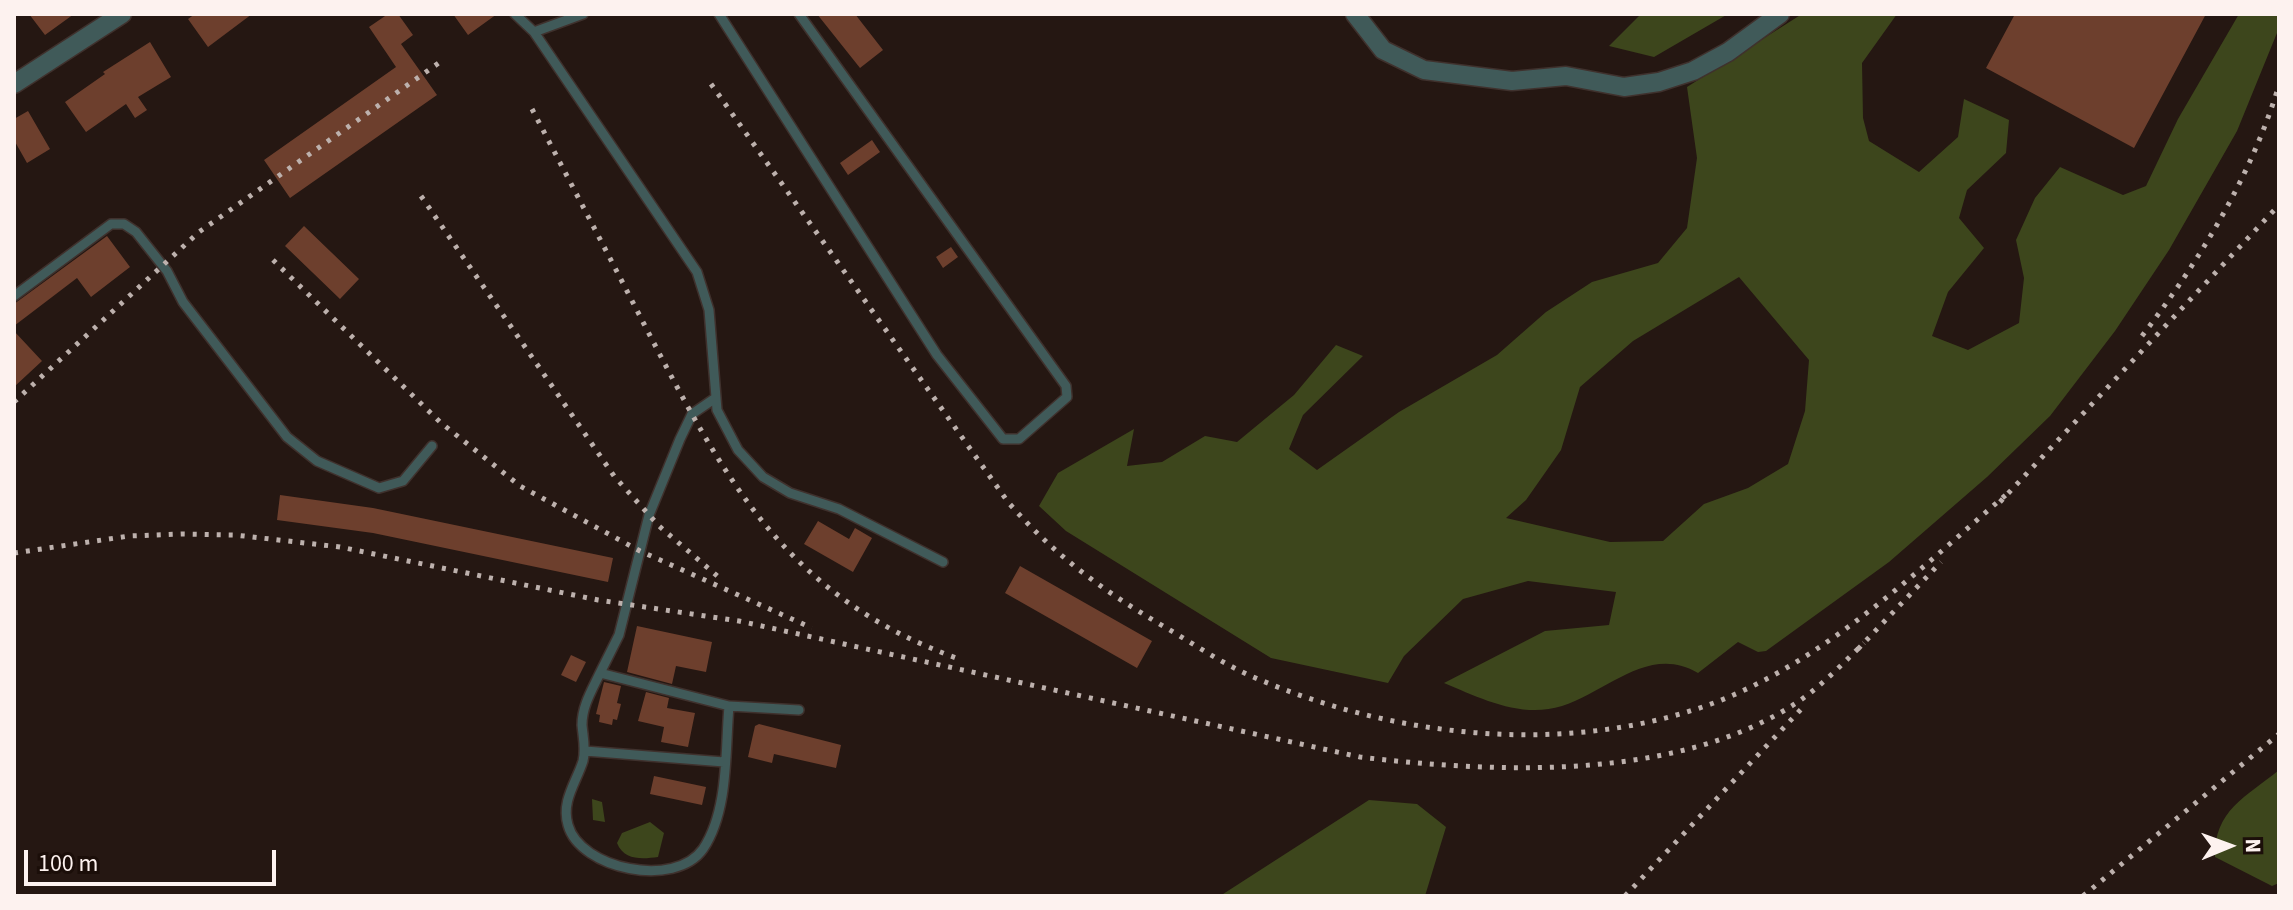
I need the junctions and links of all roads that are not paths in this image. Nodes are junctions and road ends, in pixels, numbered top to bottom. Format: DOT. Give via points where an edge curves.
graph roads {
  1 [pos="122,14"];
  2 [pos="515,14"];
  3 [pos="583,14"];
  4 [pos="719,14"];
  5 [pos="799,14"];
  6 [pos="1355,14"];
  7 [pos="1780,14"];
  8 [pos="534,32"];
  9 [pos="14,84"];
  10 [pos="14,296"];
  11 [pos="714,399"];
  12 [pos="432,446"];
  13 [pos="943,562"];
  14 [pos="600,673"];
  15 [pos="729,706"];
  16 [pos="799,710"];
  17 [pos="585,751"];
  18 [pos="724,762"];
  1 -- 9 [label="street"];
  2 -- 8 [label="lane"];
  3 -- 8 [label="lane"];
  4 -- 5 [label="lane" via="944,365 1003,439 1019,439 1067,397 1066,386"];
  6 -- 7 [label="street" via="1383,50 1424,70 1512,81 1566,76 1624,87 1693,71"];
  8 -- 11 [label="lane" via="697,272 709,310"];
  10 -- 12 [label="lane" via="111,224 124,224 154,254 183,302 287,437 306,454 379,488 403,481"];
  11 -- 13 [label="lane" via="728,436 763,477"];
  11 -- 14 [label="lane" via="692,414 680,439 649,515 619,635"];
  14 -- 15 [label="lane"];
  14 -- 17 [label="lane" via="583,714"];
  15 -- 16 [label="lane"];
  15 -- 18 [label="lane"];
  17 -- 18 [label="lane"];
  17 -- 18 [label="lane" via="567,801 570,832 589,850 624,868 646,872 681,865 703,849 719,809"];
}
